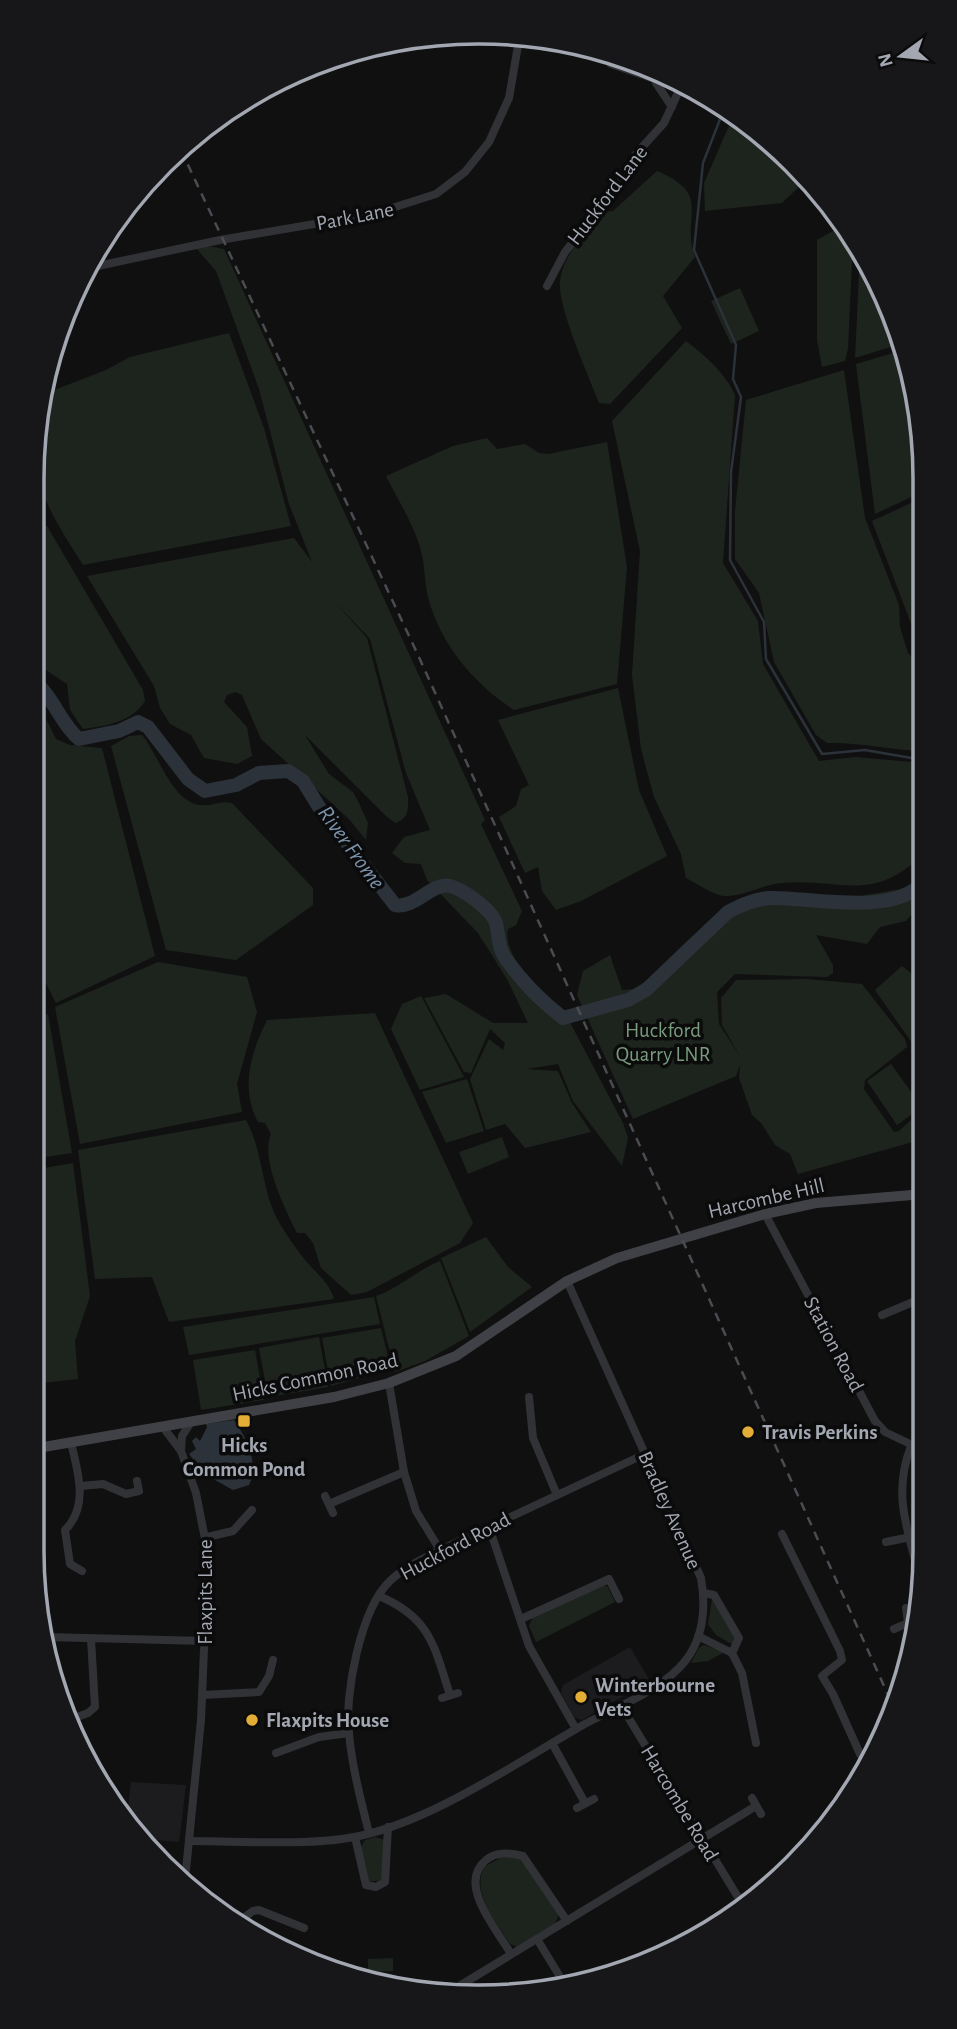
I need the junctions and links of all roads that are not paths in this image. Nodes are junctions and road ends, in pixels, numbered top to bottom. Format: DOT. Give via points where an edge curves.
graph roads {
  1 [pos="518,46"];
  2 [pos="619,67"];
  3 [pos="656,83"];
  4 [pos="678,93"];
  5 [pos="672,107"];
  6 [pos="100,266"];
  7 [pos="547,286"];
  8 [pos="913,1195"];
  9 [pos="765,1214"];
  10 [pos="701,1233"];
  11 [pos="567,1281"];
  12 [pos="913,1302"];
  13 [pos="882,1315"];
  14 [pos="389,1383"];
  15 [pos="529,1397"];
  16 [pos="191,1422"];
  17 [pos="163,1427"];
  18 [pos="71,1443"];
  19 [pos="911,1446"];
  20 [pos="44,1447"];
  21 [pos="181,1451"];
  22 [pos="645,1454"];
  23 [pos="404,1472"];
  24 [pos="137,1481"];
  25 [pos="81,1486"];
  26 [pos="557,1494"];
  27 [pos="252,1510"];
  28 [pos="333,1513"];
  29 [pos="489,1527"];
  30 [pos="782,1534"];
  31 [pos="913,1536"];
  32 [pos="207,1537"];
  33 [pos="909,1537"];
  34 [pos="886,1542"];
  35 [pos="440,1550"];
  36 [pos="913,1552"];
  37 [pos="82,1572"];
  38 [pos="704,1593"];
  39 [pos="379,1596"];
  40 [pos="619,1599"];
  41 [pos="906,1608"];
  42 [pos="908,1618"];
  43 [pos="521,1619"];
  44 [pos="907,1625"];
  45 [pos="894,1629"];
  46 [pos="698,1636"];
  47 [pos="53,1637"];
  48 [pos="91,1639"];
  49 [pos="205,1641"];
  50 [pos="732,1653"];
  51 [pos="272,1660"];
  52 [pos="202,1695"];
  53 [pos="450,1695"];
  54 [pos="620,1704"];
  55 [pos="77,1717"];
  56 [pos="576,1730"];
  57 [pos="349,1733"];
  58 [pos="552,1743"];
  59 [pos="756,1743"];
  60 [pos="282,1753"];
  61 [pos="861,1756"];
  62 [pos="594,1798"];
  63 [pos="756,1806"];
  64 [pos="388,1827"];
  65 [pos="369,1833"];
  66 [pos="355,1837"];
  67 [pos="702,1838"];
  68 [pos="189,1841"];
  69 [pos="186,1871"];
  70 [pos="738,1899"];
  71 [pos="245,1917"];
  72 [pos="567,1921"];
  73 [pos="304,1928"];
  74 [pos="537,1939"];
  75 [pos="511,1954"];
  76 [pos="560,1977"];
  77 [pos="462,1984"];
  1 -- 6 [label="street, Park Lane" via="509,98 489,142 465,172 436,194 373,214"];
  2 -- 3 [label="street, Huckford Lane"];
  3 -- 5 [label="street"];
  4 -- 5 [label="street, Huckford Lane"];
  5 -- 7 [label="street, Huckford Lane" via="565,251"];
  8 -- 9 [label="street, Harcombe Hill" via="816,1203"];
  9 -- 10 [label="street, Harcombe Hill"];
  9 -- 19 [label="street, Station Road" via="875,1420 885,1432"];
  10 -- 11 [label="street, Hicks Common Road" via="617,1258"];
  11 -- 14 [label="street, Hicks Common Road" via="456,1356"];
  11 -- 22 [label="street, Bradley Avenue"];
  12 -- 13 [label="street"];
  14 -- 16 [label="street, Hicks Common Road"];
  14 -- 23 [label="street"];
  15 -- 26 [label="street" via="534,1408 533,1438"];
  16 -- 17 [label="street, Hicks Common Road"];
  16 -- 21 [label="street" via="181,1436"];
  17 -- 18 [label="street, Hicks Common Road"];
  17 -- 21 [label="street, Flaxpits Lane"];
  18 -- 20 [label="street, Hicks Common Road"];
  18 -- 25 [label="street"];
  19 -- 33 [label="street" via="900,1490"];
  21 -- 32 [label="street, Flaxpits Lane"];
  22 -- 26 [label="street, Huckford Road"];
  22 -- 38 [label="street, Bradley Avenue"];
  23 -- 28 [label="street" via="327,1500"];
  23 -- 35 [label="street" via="415,1511"];
  24 -- 25 [label="street" via="139,1491 126,1494 103,1484"];
  25 -- 37 [label="street" via="75,1520 65,1530 70,1564"];
  26 -- 29 [label="street, Huckford Road"];
  27 -- 32 [label="street" via="233,1531"];
  29 -- 35 [label="street, Huckford Road"];
  29 -- 43 [label="street"];
  30 -- 61 [label="street" via="840,1651 842,1660 822,1676"];
  31 -- 33 [label="street"];
  32 -- 49 [label="street, Flaxpits Lane"];
  33 -- 34 [label="street"];
  33 -- 36 [label="street"];
  35 -- 39 [label="street, Huckford Road" via="388,1582"];
  38 -- 46 [label="street, Bradley Avenue"];
  38 -- 50 [label="street" via="714,1595 739,1638"];
  39 -- 53 [label="street" via="402,1606 426,1629"];
  39 -- 57 [label="street, Huckford Road" via="360,1639"];
  40 -- 43 [label="street" via="609,1579"];
  41 -- 42 [label="street"];
  43 -- 56 [label="street" via="529,1646"];
  44 -- 45 [label="street"];
  46 -- 50 [label="street"];
  46 -- 54 [label="street, Bradley Avenue" via="686,1660 667,1678"];
  47 -- 48 [label="street"];
  48 -- 49 [label="street"];
  48 -- 55 [label="street" via="95,1707"];
  49 -- 52 [label="street, Flaxpits Lane"];
  50 -- 59 [label="street" via="742,1673"];
  51 -- 52 [label="street" via="259,1692"];
  52 -- 68 [label="street, Flaxpits Lane"];
  54 -- 56 [label="street, Bradley Avenue"];
  54 -- 67 [label="street, Harcombe Road"];
  56 -- 58 [label="street, Bradley Avenue"];
  57 -- 60 [label="street" via="319,1737"];
  57 -- 65 [label="street, Huckford Road"];
  58 -- 62 [label="street" via="581,1806"];
  58 -- 64 [label="street, Bradley Avenue" via="448,1801"];
  63 -- 67 [label="street"];
  64 -- 65 [label="street, Bradley Avenue"];
  64 -- 66 [label="street" via="388,1874 376,1887 366,1885 362,1877"];
  65 -- 66 [label="street, Bradley Avenue"];
  66 -- 68 [label="street, Bradley Avenue"];
  67 -- 70 [label="street, Harcombe Road"];
  67 -- 72 [label="street"];
  68 -- 69 [label="street, Flaxpits Lane"];
  71 -- 73 [label="street" via="260,1910"];
  72 -- 74 [label="street"];
  72 -- 75 [label="street" via="523,1856 499,1853 490,1857 476,1875 477,1896"];
  74 -- 75 [label="street"];
  74 -- 76 [label="street"];
  75 -- 77 [label="street"];
}
